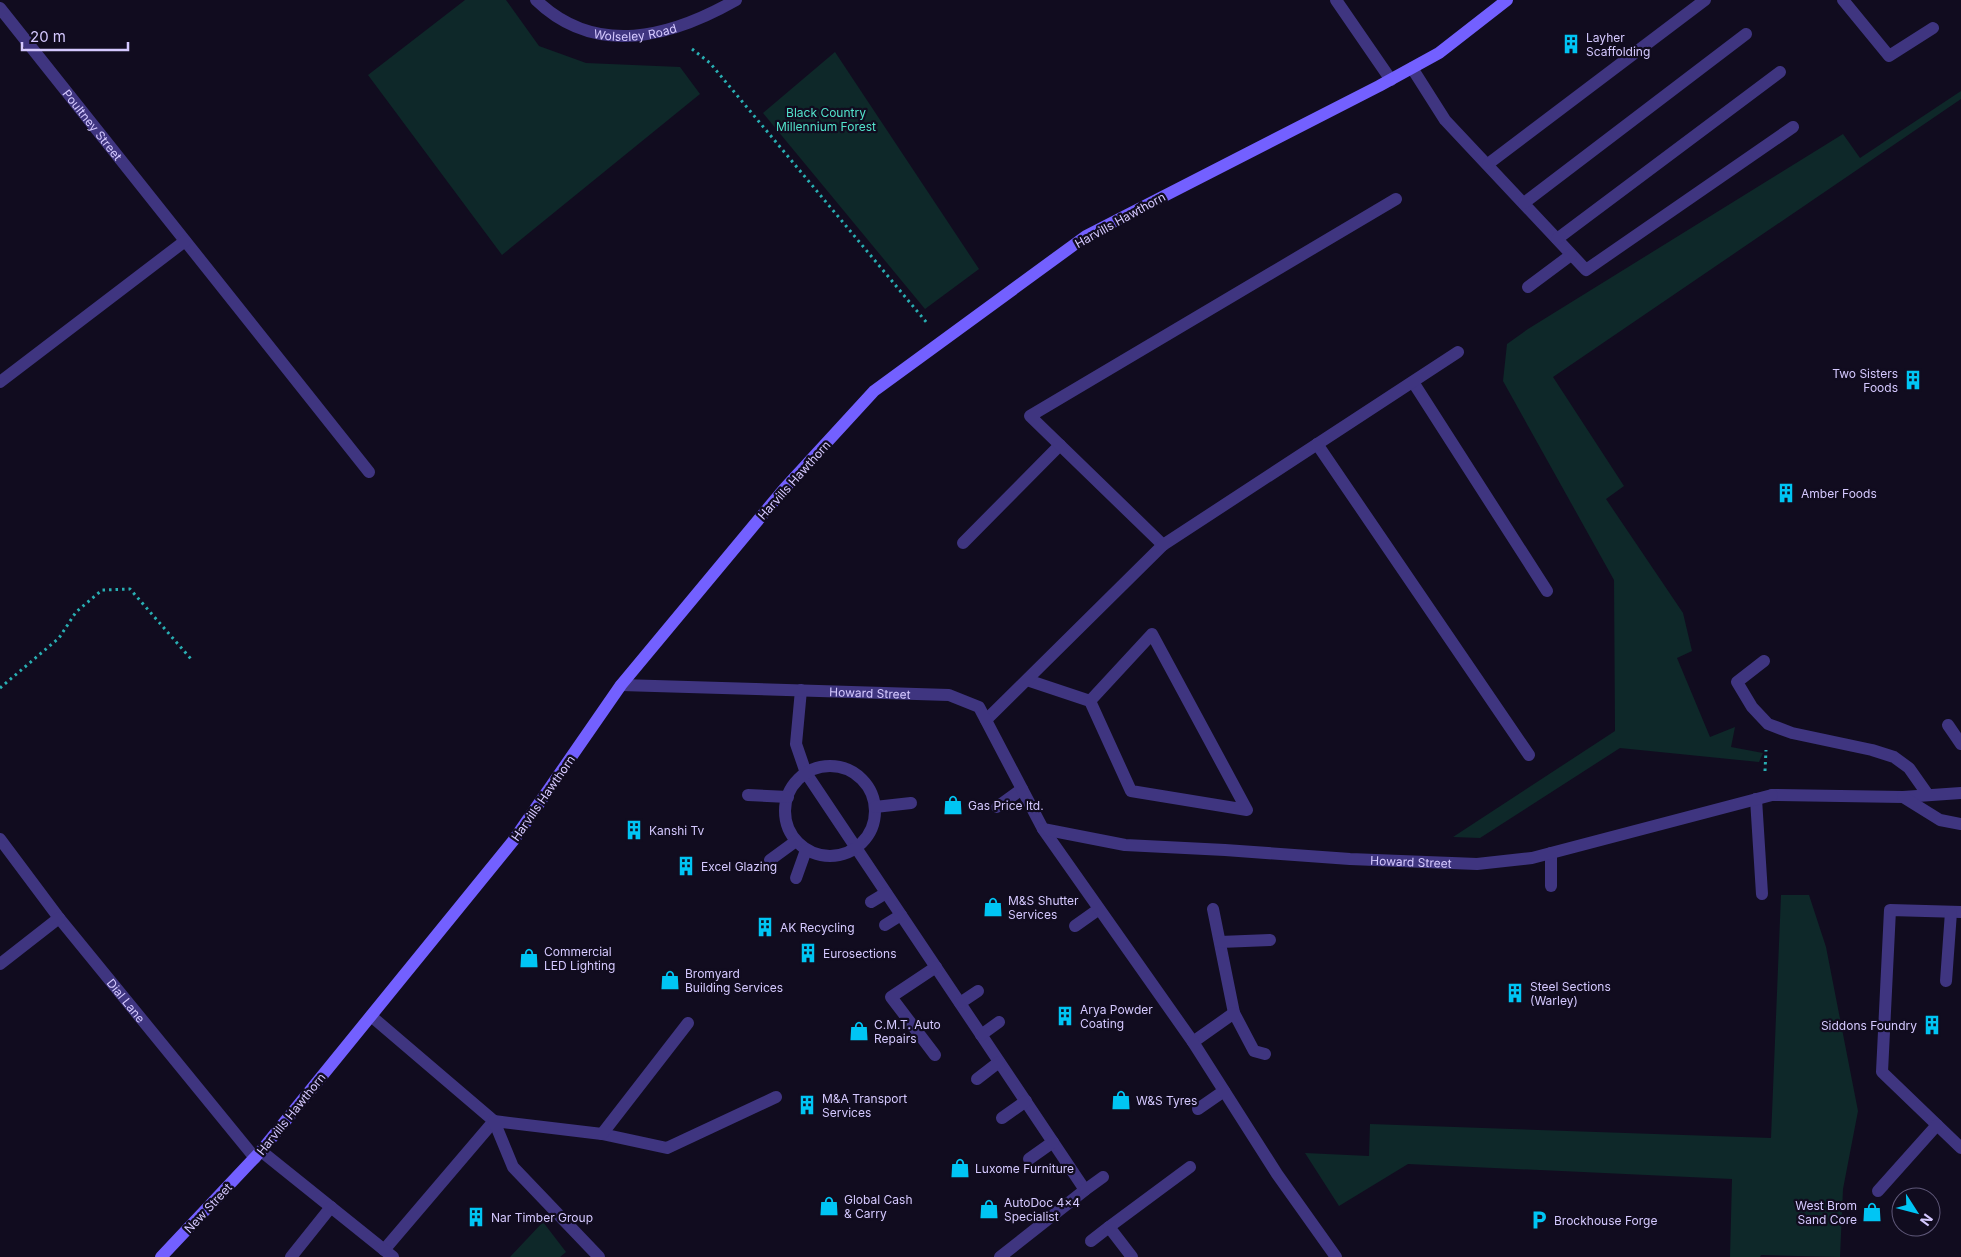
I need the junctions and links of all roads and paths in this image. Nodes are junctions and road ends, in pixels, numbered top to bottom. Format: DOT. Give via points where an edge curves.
graph roads {
  1 [pos="536,0"];
  2 [pos="736,0"];
  3 [pos="1336,0"];
  4 [pos="1507,0"];
  5 [pos="1705,0"];
  6 [pos="1843,0"];
  7 [pos="0,8"];
  8 [pos="1933,28"];
  9 [pos="668,31"];
  10 [pos="1746,34"];
  11 [pos="1412,68"];
  12 [pos="1780,72"];
  13 [pos="1391,80"];
  14 [pos="1793,127"];
  15 [pos="1488,164"];
  16 [pos="1396,199"];
  17 [pos="1524,203"];
  18 [pos="1557,239"];
  19 [pos="185,241"];
  20 [pos="1571,255"];
  21 [pos="1528,288"];
  22 [pos="941,341"];
  23 [pos="1458,352"];
  24 [pos="0,382"];
  25 [pos="1413,382"];
  26 [pos="1317,444"];
  27 [pos="1060,445"];
  28 [pos="369,472"];
  29 [pos="963,543"];
  30 [pos="1163,545"];
  31 [pos="1547,591"];
  32 [pos="191,659"];
  33 [pos="1764,661"];
  34 [pos="1027,680"];
  35 [pos="621,684"];
  36 [pos="0,688"];
  37 [pos="801,690"];
  38 [pos="1090,701"];
  39 [pos="986,720"];
  40 [pos="1948,725"];
  41 [pos="1767,744"];
  42 [pos="1961,744"];
  43 [pos="1528,755"];
  44 [pos="1766,763"];
  45 [pos="806,773"];
  46 [pos="1022,789"];
  47 [pos="1960,793"];
  48 [pos="748,795"];
  49 [pos="1928,795"];
  50 [pos="788,797"];
  51 [pos="1903,797"];
  52 [pos="1756,799"];
  53 [pos="911,803"];
  54 [pos="875,807"];
  55 [pos="997,808"];
  56 [pos="1961,824"];
  57 [pos="1043,828"];
  58 [pos="0,839"];
  59 [pos="796,841"];
  60 [pos="856,847"];
  61 [pos="806,850"];
  62 [pos="1551,853"];
  63 [pos="770,860"];
  64 [pos="796,878"];
  65 [pos="1551,886"];
  66 [pos="886,893"];
  67 [pos="1762,894"];
  68 [pos="871,902"];
  69 [pos="1099,909"];
  70 [pos="1213,909"];
  71 [pos="1956,912"];
  72 [pos="901,915"];
  73 [pos="59,918"];
  74 [pos="885,925"];
  75 [pos="1075,926"];
  76 [pos="1270,940"];
  77 [pos="1220,942"];
  78 [pos="0,964"];
  79 [pos="936,966"];
  80 [pos="1946,981"];
  81 [pos="978,991"];
  82 [pos="960,1003"];
  83 [pos="1234,1013"];
  84 [pos="371,1016"];
  85 [pos="999,1022"];
  86 [pos="688,1023"];
  87 [pos="981,1035"];
  88 [pos="1193,1042"];
  89 [pos="1265,1054"];
  90 [pos="935,1055"];
  91 [pos="1000,1062"];
  92 [pos="977,1079"];
  93 [pos="1224,1091"];
  94 [pos="776,1097"];
  95 [pos="1026,1101"];
  96 [pos="1198,1109"];
  97 [pos="1002,1118"];
  98 [pos="494,1121"];
  99 [pos="1937,1125"];
  100 [pos="602,1134"];
  101 [pos="1053,1142"];
  102 [pos="1961,1148"];
  103 [pos="258,1154"];
  104 [pos="1029,1158"];
  105 [pos="1190,1167"];
  106 [pos="1103,1177"];
  107 [pos="1085,1190"];
  108 [pos="1878,1191"];
  109 [pos="331,1207"];
  110 [pos="1108,1228"];
  111 [pos="1091,1241"];
  112 [pos="389,1253"];
  113 [pos="161,1257"];
  114 [pos="291,1257"];
  115 [pos="599,1257"];
  116 [pos="1000,1257"];
  117 [pos="1132,1257"];
  118 [pos="1336,1257"];
  1 -- 9 [label="street, Wolseley Road" via="550,13 584,30 625,38"];
  2 -- 9 [label="street, Wolseley Road" via="710,15"];
  3 -- 13 [label="street"];
  4 -- 11 [label="street, Harvills Hawthorn" via="1440,53"];
  5 -- 15 [label="street"];
  6 -- 8 [label="street" via="1889,56"];
  7 -- 19 [label="street, Poultney Street"];
  9 -- 22 [label="path" via="710,63"];
  10 -- 17 [label="street"];
  11 -- 13 [label="street, Harvills Hawthorn"];
  11 -- 15 [label="street" via="1445,120"];
  12 -- 18 [label="street"];
  13 -- 22 [label="street, Harvills Hawthorn" via="1086,236"];
  14 -- 20 [label="street" via="1586,270"];
  15 -- 17 [label="street"];
  16 -- 27 [label="street" via="1030,416"];
  17 -- 18 [label="street"];
  18 -- 20 [label="street"];
  19 -- 24 [label="street"];
  19 -- 28 [label="street, Poultney Street"];
  20 -- 21 [label="street"];
  22 -- 35 [label="street, Harvills Hawthorn" via="874,392 784,489"];
  23 -- 25 [label="street"];
  25 -- 26 [label="street"];
  25 -- 31 [label="street"];
  26 -- 30 [label="street"];
  26 -- 43 [label="street"];
  27 -- 29 [label="street"];
  27 -- 30 [label="street"];
  30 -- 34 [label="street"];
  32 -- 36 [label="path" via="130,589 102,590 76,612 59,638"];
  33 -- 49 [label="street" via="1738,682 1752,707 1768,724 1792,733 1894,757 1909,768"];
  34 -- 38 [label="street"];
  34 -- 39 [label="street"];
  35 -- 37 [label="street, Howard Street"];
  35 -- 84 [label="street, Harvills Hawthorn" via="513,841"];
  37 -- 39 [label="street, Howard Street" via="948,695 979,707"];
  37 -- 45 [label="street" via="796,744"];
  38 -- 38 [label="street" via="1131,791 1248,810 1152,634"];
  39 -- 46 [label="street, Howard Street"];
  40 -- 42 [label="street"];
  41 -- 44 [label="path"];
  45 -- 50 [label="street" via="794,784"];
  45 -- 54 [label="street" via="836,766 850,772 863,780"];
  45 -- 60 [label="street"];
  46 -- 55 [label="street"];
  46 -- 57 [label="street, Howard Street"];
  47 -- 49 [label="street, Howard Street"];
  48 -- 50 [label="street"];
  49 -- 51 [label="street, Howard Street"];
  50 -- 59 [label="street" via="785,813 788,828"];
  51 -- 52 [label="street, Howard Street" via="1772,795"];
  51 -- 56 [label="street" via="1940,820"];
  52 -- 62 [label="street, Howard Street"];
  52 -- 67 [label="street"];
  53 -- 54 [label="street"];
  54 -- 60 [label="street" via="874,821 868,834"];
  57 -- 62 [label="street, Howard Street" via="1125,845 1350,859 1477,864"];
  57 -- 69 [label="street, Howard Street"];
  58 -- 73 [label="street, Dial Lane"];
  59 -- 61 [label="street"];
  59 -- 63 [label="street"];
  60 -- 61 [label="street" via="848,853 834,856"];
  60 -- 66 [label="street"];
  61 -- 64 [label="street"];
  62 -- 65 [label="street"];
  66 -- 68 [label="street"];
  66 -- 72 [label="street"];
  69 -- 75 [label="street"];
  69 -- 88 [label="street, Howard Street"];
  70 -- 77 [label="street"];
  71 -- 80 [label="street"];
  71 -- 99 [label="street" via="1890,910 1882,1072"];
  72 -- 74 [label="street"];
  72 -- 79 [label="street"];
  73 -- 78 [label="street"];
  73 -- 103 [label="street, Dial Lane"];
  76 -- 77 [label="street"];
  77 -- 83 [label="street"];
  79 -- 82 [label="street"];
  79 -- 90 [label="street" via="890,997"];
  81 -- 82 [label="street"];
  82 -- 87 [label="street"];
  83 -- 88 [label="street"];
  83 -- 89 [label="street" via="1254,1051"];
  84 -- 98 [label="street"];
  84 -- 103 [label="street, Harvills Hawthorn"];
  85 -- 87 [label="street"];
  86 -- 100 [label="street"];
  87 -- 91 [label="street"];
  88 -- 93 [label="street, Howard Street"];
  91 -- 92 [label="street"];
  91 -- 95 [label="street"];
  93 -- 96 [label="street"];
  93 -- 118 [label="street, Howard Street"];
  94 -- 100 [label="street" via="667,1148"];
  95 -- 97 [label="street"];
  95 -- 101 [label="street"];
  98 -- 100 [label="street"];
  98 -- 112 [label="street"];
  98 -- 115 [label="street" via="513,1167"];
  99 -- 102 [label="street"];
  99 -- 108 [label="street"];
  101 -- 104 [label="street"];
  101 -- 107 [label="street"];
  103 -- 109 [label="street, Dial Lane"];
  103 -- 113 [label="street, New Street"];
  105 -- 110 [label="street"];
  106 -- 107 [label="street"];
  107 -- 116 [label="street"];
  109 -- 112 [label="street, Dial Lane"];
  109 -- 114 [label="street"];
  110 -- 111 [label="street"];
  110 -- 117 [label="street"];
}
